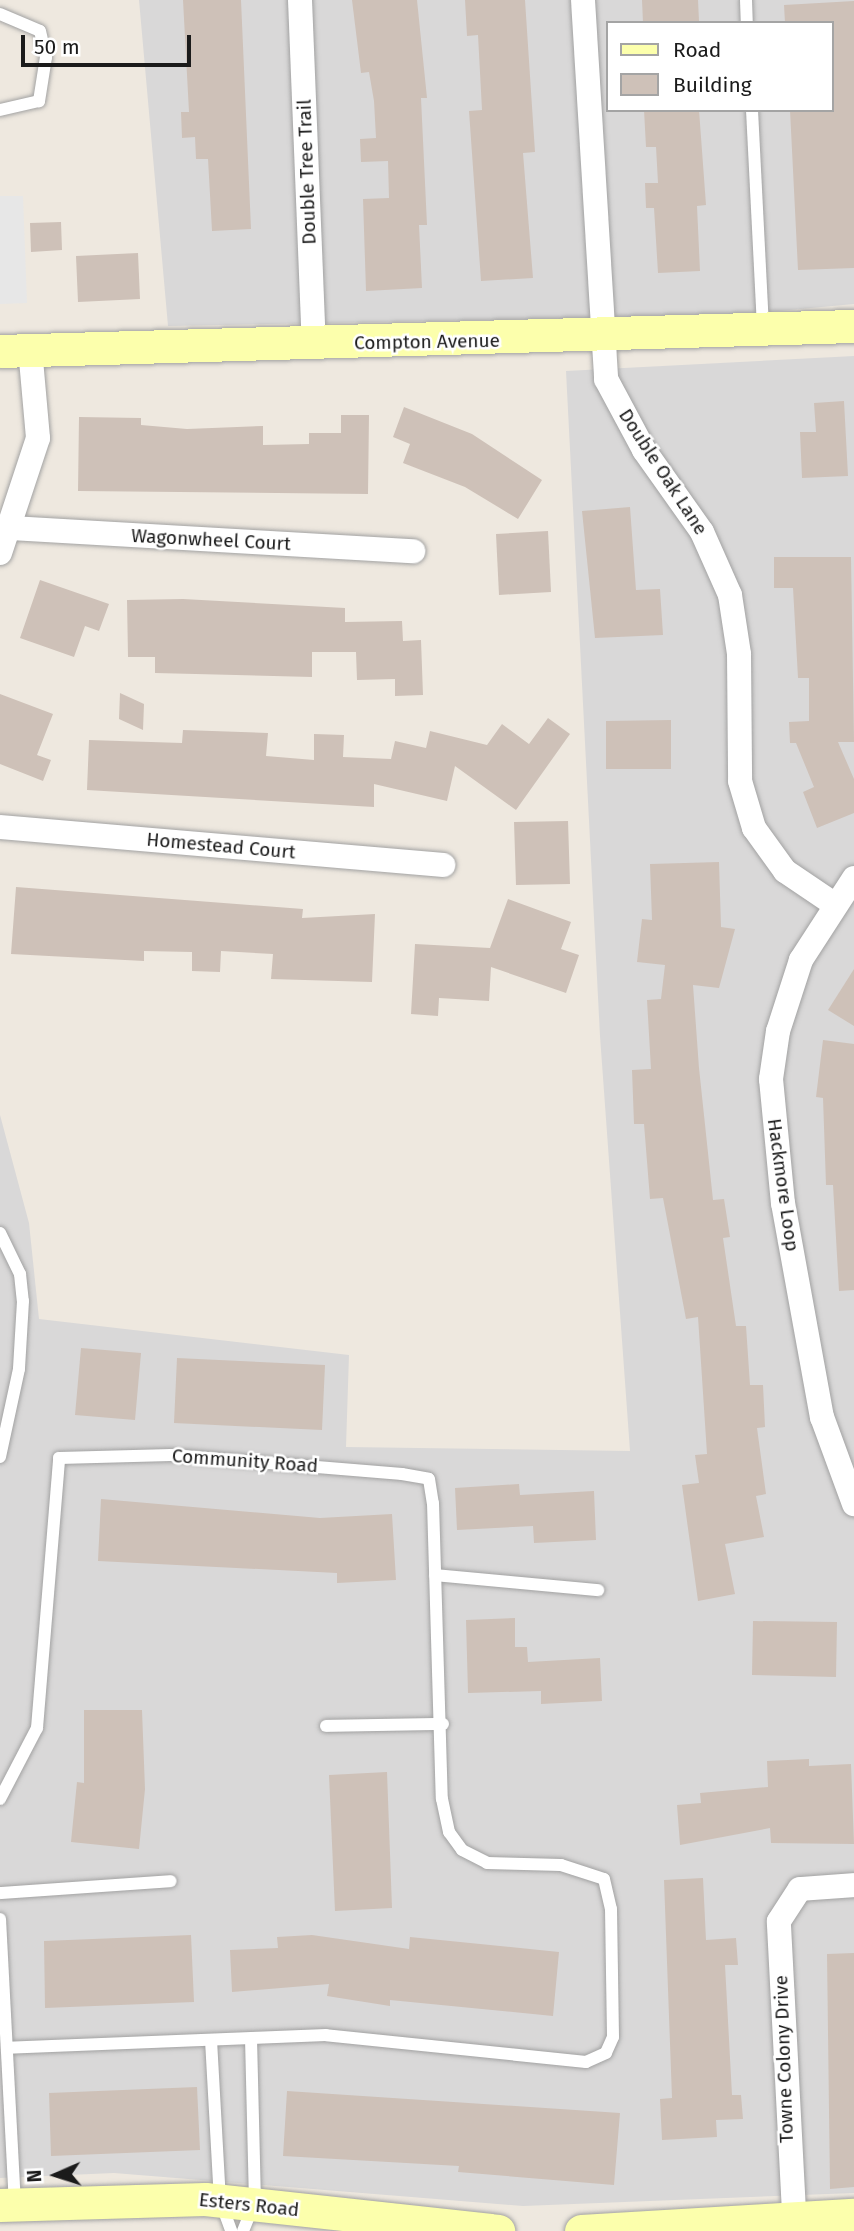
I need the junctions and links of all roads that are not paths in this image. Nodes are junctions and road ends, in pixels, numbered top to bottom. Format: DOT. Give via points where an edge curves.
graph roads {
  1 [pos="300,0"];
  2 [pos="583,0"];
  3 [pos="746,0"];
  4 [pos="0,14"];
  5 [pos="747,21"];
  6 [pos="0,110"];
  7 [pos="752,112"];
  8 [pos="854,326"];
  9 [pos="764,330"];
  10 [pos="599,338"];
  11 [pos="314,345"];
  12 [pos="15,349"];
  13 [pos="10,528"];
  14 [pos="412,551"];
  15 [pos="0,552"];
  16 [pos="0,827"];
  17 [pos="443,865"];
  18 [pos="854,878"];
  19 [pos="834,904"];
  20 [pos="0,1233"];
  21 [pos="0,1457"];
  22 [pos="853,1503"];
  23 [pos="435,1574"];
  24 [pos="598,1590"];
  25 [pos="443,1724"];
  26 [pos="326,1726"];
  27 [pos="0,1799"];
  28 [pos="172,1881"];
  29 [pos="854,1885"];
  30 [pos="0,1893"];
  31 [pos="0,1919"];
  32 [pos="251,2039"];
  33 [pos="211,2040"];
  34 [pos="8,2048"];
  35 [pos="220,2200"];
  36 [pos="7,2204"];
  37 [pos="854,2216"];
  38 [pos="249,2217"];
  39 [pos="790,2227"];
  40 [pos="231,2231"];
  41 [pos="498,2231"];
  42 [pos="581,2231"];
  1 -- 11 [label="street, Double Tree Trail"];
  2 -- 10 [label="street, Double Oak Lane"];
  3 -- 5 [label="lane"];
  4 -- 6 [label="lane" via="40,31 46,57 39,101"];
  7 -- 9 [label="lane"];
  8 -- 9 [label="street, Compton Avenue"];
  9 -- 10 [label="street, Compton Avenue"];
  10 -- 11 [label="street, Compton Avenue"];
  10 -- 19 [label="street, Double Oak Lane" via="606,379 644,450 702,532 730,595 739,654 740,781 754,828 785,871"];
  11 -- 12 [label="street, Compton Avenue"];
  12 -- 13 [label="street" via="38,438"];
  13 -- 14 [label="street, Wagonwheel Court"];
  13 -- 15 [label="street"];
  16 -- 17 [label="street, Homestead Court"];
  18 -- 19 [label="street, Hackmore Loop"];
  19 -- 22 [label="street, Hackmore Loop" via="801,960 778,1031 771,1079 783,1203 822,1418"];
  20 -- 21 [label="lane" via="20,1275 23,1301 19,1369"];
  23 -- 24 [label="lane"];
  23 -- 25 [label="lane"];
  23 -- 27 [label="lane, Community Road" via="429,1479 172,1455 59,1458 37,1728"];
  25 -- 26 [label="lane"];
  25 -- 32 [label="lane" via="442,1800 449,1832 462,1850 487,1863 561,1865 604,1880 611,1909 613,2037 606,2053 586,2062 388,2039"];
  28 -- 30 [label="lane"];
  29 -- 39 [label="street, Towne Colony Drive" via="800,1889 786,1903 779,1920"];
  31 -- 34 [label="lane"];
  32 -- 33 [label="lane"];
  32 -- 38 [label="lane"];
  33 -- 34 [label="lane"];
  33 -- 35 [label="lane"];
  34 -- 36 [label="lane"];
  35 -- 36 [label="street, Esters Road"];
  35 -- 38 [label="street, Esters Road"];
  35 -- 40 [label="lane"];
  37 -- 39 [label="street"];
  38 -- 41 [label="street, Esters Road"];
  39 -- 42 [label="street"];
}
